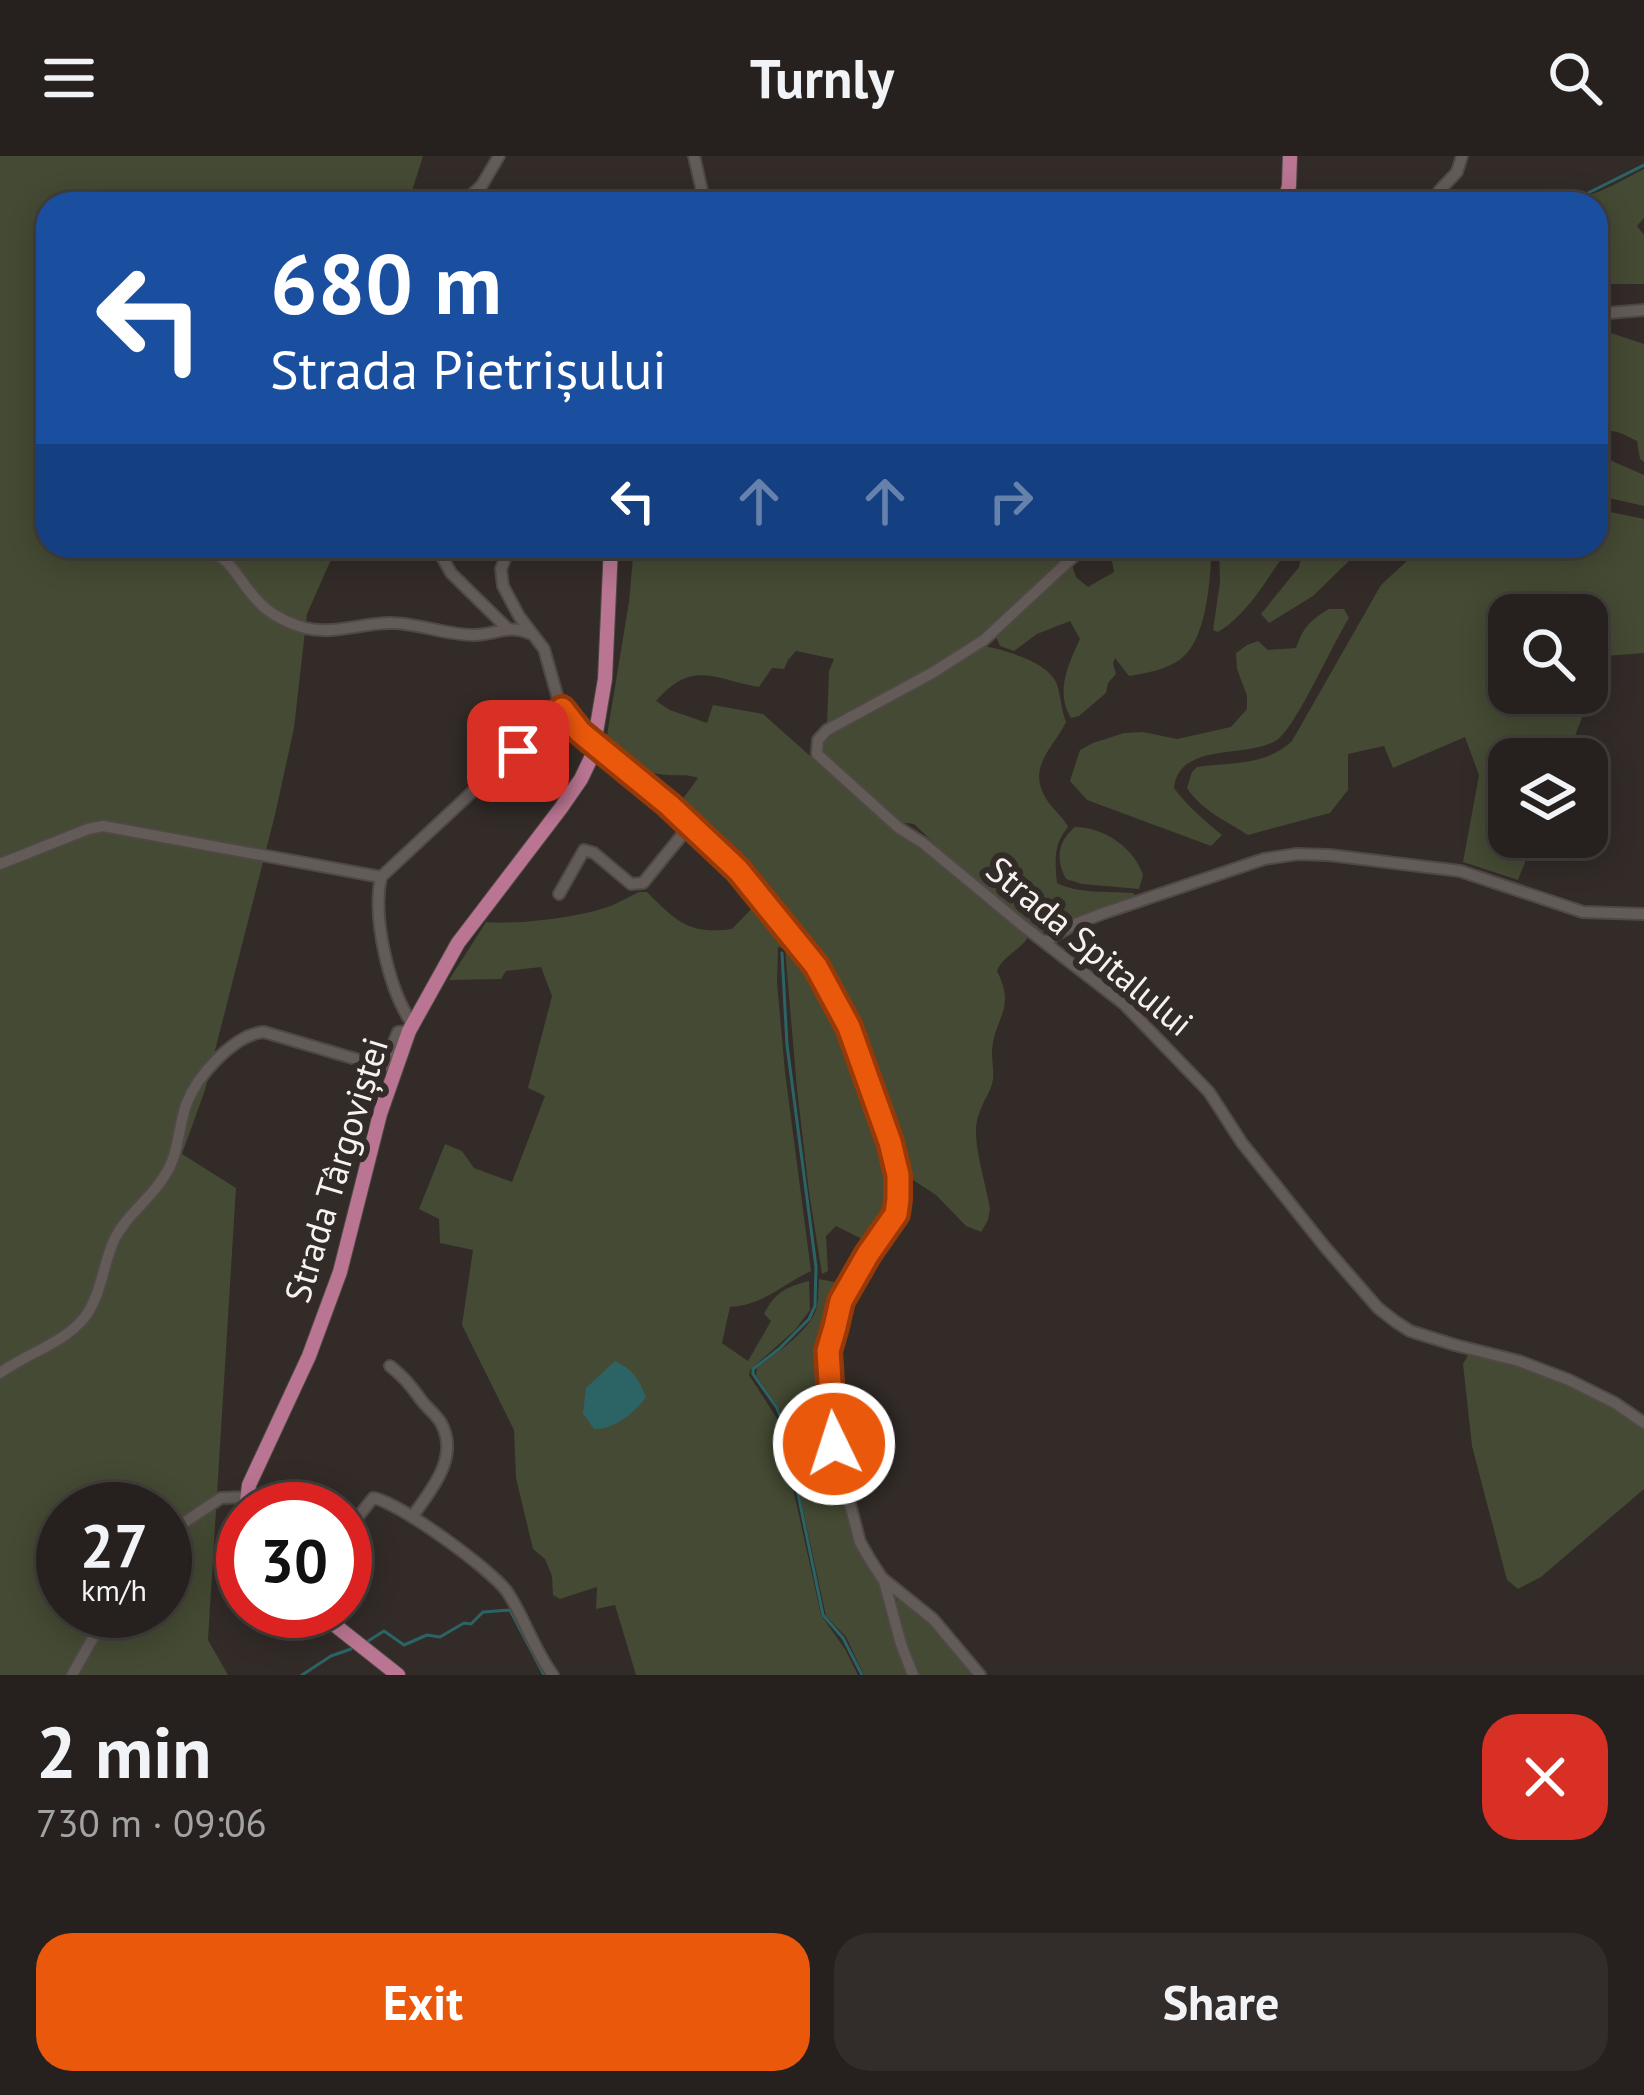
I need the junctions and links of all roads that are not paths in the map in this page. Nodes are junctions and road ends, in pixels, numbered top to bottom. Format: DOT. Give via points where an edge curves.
graph roads {
  1 [pos="499,156"];
  2 [pos="694,156"];
  3 [pos="1290,156"];
  4 [pos="1462,156"];
  5 [pos="1439,191"];
  6 [pos="474,192"];
  7 [pos="702,192"];
  8 [pos="1287,192"];
  9 [pos="1644,310"];
  10 [pos="1608,313"];
  11 [pos="224,558"];
  12 [pos="443,558"];
  13 [pos="505,558"];
  14 [pos="611,558"];
  15 [pos="1072,558"];
  16 [pos="508,629"];
  17 [pos="533,635"];
  18 [pos="562,709"];
  19 [pos="594,745"];
  20 [pos="692,824"];
  21 [pos="0,864"];
  22 [pos="381,878"];
  23 [pos="559,894"];
  24 [pos="1644,914"];
  25 [pos="1045,942"];
  26 [pos="411,1028"];
  27 [pos="389,1068"];
  28 [pos="390,1366"];
  29 [pos="0,1373"];
  30 [pos="1644,1423"];
  31 [pos="252,1482"];
  32 [pos="372,1499"];
  33 [pos="412,1517"];
  34 [pos="883,1578"];
  35 [pos="93,1638"];
  36 [pos="351,1638"];
  37 [pos="72,1675"];
  38 [pos="398,1675"];
  39 [pos="553,1675"];
  40 [pos="914,1675"];
  41 [pos="980,1675"];
  1 -- 6 [label="street"];
  2 -- 7 [label="street"];
  3 -- 8 [label="main road"];
  4 -- 5 [label="street"];
  9 -- 10 [label="street"];
  11 -- 16 [label="street" via="266,608 309,629"];
  12 -- 16 [label="street"];
  13 -- 17 [label="street" via="503,586"];
  14 -- 19 [label="main road, Strada Târgoviștei"];
  15 -- 25 [label="street, Strada Spitalului" via="983,640 826,730 816,748 880,812"];
  16 -- 17 [label="street"];
  17 -- 18 [label="street" via="550,661"];
  18 -- 19 [label="street"];
  18 -- 22 [label="street"];
  19 -- 20 [label="street"];
  19 -- 26 [label="main road, Strada Târgoviștei" via="575,788 458,943"];
  20 -- 23 [label="street" via="644,883 631,884 584,850"];
  20 -- 34 [label="street" via="816,966 849,1027 890,1142 896,1214 841,1301 828,1351 834,1444 860,1542"];
  21 -- 22 [label="street" via="104,826"];
  22 -- 26 [label="street" via="377,922"];
  24 -- 25 [label="street" via="1583,912 1460,871 1298,854 1104,913"];
  25 -- 30 [label="street, Strada Spitalului" via="1124,1004 1209,1092 1378,1308 1410,1330 1569,1380"];
  26 -- 27 [label="main road, Strada Târgoviștei"];
  27 -- 29 [label="street" via="263,1032 235,1043 188,1100 166,1174 116,1238 87,1315"];
  27 -- 31 [label="main road, Strada Târgoviștei" via="340,1272"];
  28 -- 33 [label="street" via="436,1415 448,1444 435,1484"];
  32 -- 33 [label="street"];
  33 -- 39 [label="street" via="500,1582"];
  34 -- 40 [label="street"];
  34 -- 41 [label="street" via="933,1619"];
  35 -- 37 [label="street"];
  36 -- 38 [label="main road"];
}
